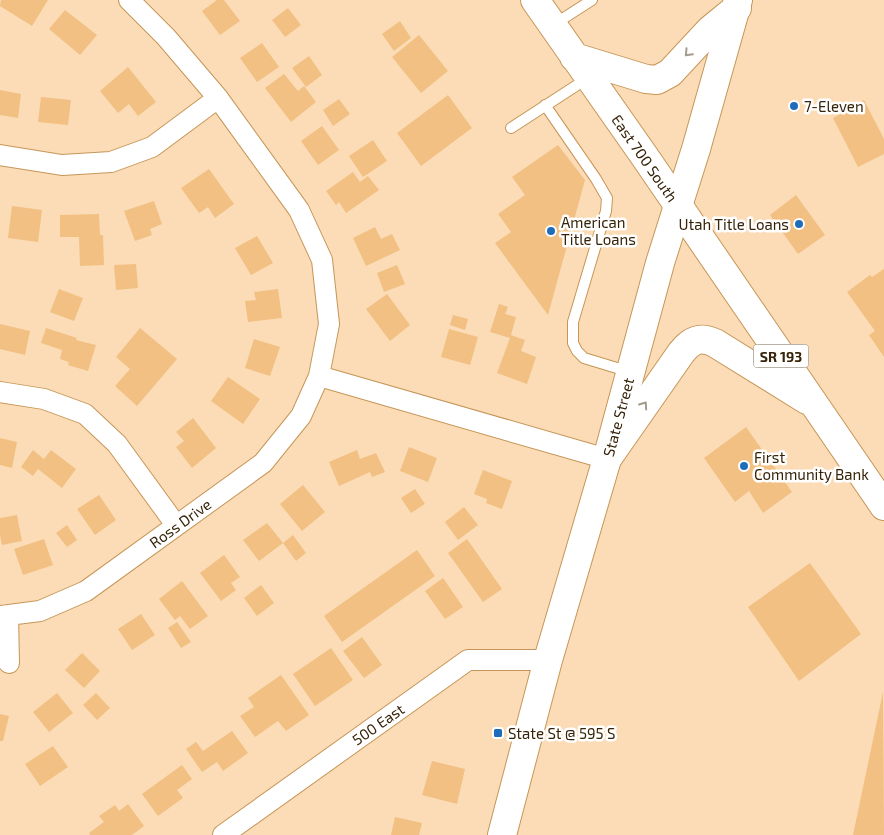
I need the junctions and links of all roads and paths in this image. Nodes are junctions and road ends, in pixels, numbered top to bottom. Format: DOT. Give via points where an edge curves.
graph roads {
  1 [pos="129,0"];
  2 [pos="535,0"];
  3 [pos="592,0"];
  4 [pos="738,4"];
  5 [pos="553,25"];
  6 [pos="719,33"];
  7 [pos="581,67"];
  8 [pos="218,98"];
  9 [pos="545,105"];
  10 [pos="511,128"];
  11 [pos="0,155"];
  12 [pos="678,206"];
  13 [pos="631,372"];
  14 [pos="319,376"];
  15 [pos="0,392"];
  16 [pos="816,406"];
  17 [pos="607,459"];
  18 [pos="884,506"];
  19 [pos="176,525"];
  20 [pos="4,616"];
  21 [pos="548,660"];
  22 [pos="10,662"];
  23 [pos="223,835"];
  24 [pos="502,835"];
  1 -- 8 [label="street, Ross Drive" via="166,37"];
  2 -- 5 [label="main road, SR 193"];
  3 -- 5 [label="lane"];
  4 -- 6 [label="main road"];
  5 -- 7 [label="main road, SR 193"];
  6 -- 7 [label="main road, one-way" via="657,80"];
  6 -- 12 [label="main road, State Street"];
  7 -- 9 [label="lane"];
  7 -- 12 [label="main road, East 700 South / SR 193"];
  8 -- 11 [label="street" via="152,147 111,162 62,165"];
  8 -- 14 [label="street, Ross Drive" via="299,210 322,260 329,324"];
  9 -- 10 [label="lane"];
  9 -- 13 [label="lane" via="607,198 573,322 573,343 584,358"];
  12 -- 13 [label="main road, State Street"];
  12 -- 16 [label="main road, East 700 South / SR 193"];
  13 -- 17 [label="main road, State Street"];
  14 -- 17 [label="street"];
  14 -- 19 [label="street, Ross Drive" via="301,416 263,462"];
  15 -- 19 [label="street" via="44,399 84,414 117,444"];
  17 -- 16 [label="main road, one-way" via="681,353 689,343 698,339 715,343"];
  16 -- 18 [label="main road, East 700 South / SR 193"];
  17 -- 21 [label="main road, State Street"];
  19 -- 20 [label="street, Ross Drive" via="86,591 40,611"];
  20 -- 22 [label="street"];
  21 -- 23 [label="street, 500 East" via="468,660"];
  21 -- 24 [label="main road, State Street"];
}
